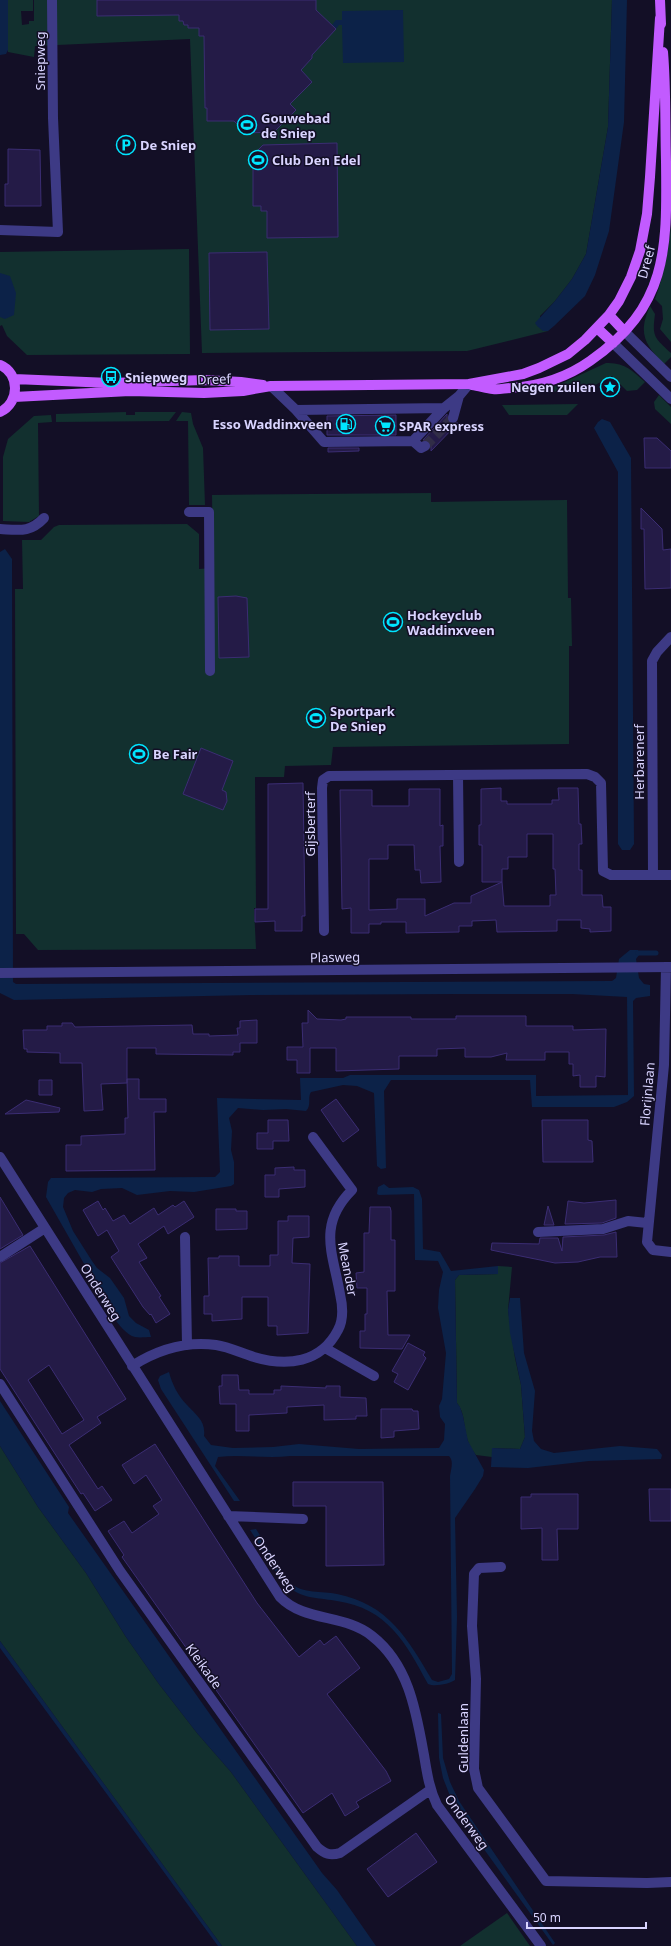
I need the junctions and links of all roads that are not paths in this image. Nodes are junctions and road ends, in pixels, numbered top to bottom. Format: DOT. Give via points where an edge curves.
graph roads {
  1 [pos="52,0"];
  2 [pos="660,0"];
  3 [pos="660,18"];
  4 [pos="0,230"];
  5 [pos="609,315"];
  6 [pos="597,328"];
  7 [pos="624,331"];
  8 [pos="613,344"];
  9 [pos="0,365"];
  10 [pos="671,377"];
  11 [pos="14,379"];
  12 [pos="469,384"];
  13 [pos="271,386"];
  14 [pos="459,396"];
  15 [pos="14,397"];
  16 [pos="671,399"];
  17 [pos="444,408"];
  18 [pos="296,410"];
  19 [pos="0,412"];
  20 [pos="453,418"];
  21 [pos="413,441"];
  22 [pos="425,446"];
  23 [pos="189,512"];
  24 [pos="44,518"];
  25 [pos="0,529"];
  26 [pos="671,637"];
  27 [pos="210,671"];
  28 [pos="458,775"];
  29 [pos="459,862"];
  30 [pos="653,875"];
  31 [pos="671,875"];
  32 [pos="324,931"];
  33 [pos="669,967"];
  34 [pos="0,973"];
  35 [pos="313,1137"];
  36 [pos="0,1157"];
  37 [pos="647,1223"];
  38 [pos="45,1228"];
  39 [pos="538,1232"];
  40 [pos="185,1237"];
  41 [pos="671,1252"];
  42 [pos="0,1257"];
  43 [pos="187,1345"];
  44 [pos="326,1348"];
  45 [pos="132,1366"];
  46 [pos="374,1376"];
  47 [pos="0,1384"];
  48 [pos="228,1516"];
  49 [pos="303,1519"];
  50 [pos="501,1567"];
  51 [pos="430,1790"];
  52 [pos="671,1882"];
  53 [pos="541,1946"];
  1 -- 4 [label="street, Sniepweg" via="53,118 58,232"];
  2 -- 3 [label="main road, Dreef"];
  3 -- 5 [label="main road, Dreef" via="645,222 640,251 631,277"];
  3 -- 7 [label="main road, Dreef" via="665,76 664,245 662,261 652,290 640,312"];
  5 -- 6 [label="main road, Dreef"];
  5 -- 7 [label="main road"];
  6 -- 8 [label="main road"];
  6 -- 12 [label="main road, Dreef" via="568,354 539,368 523,374"];
  7 -- 8 [label="main road, Dreef"];
  7 -- 10 [label="street"];
  8 -- 12 [label="main road, Dreef" via="579,369 547,382 494,389"];
  8 -- 16 [label="street"];
  9 -- 11 [label="main road" via="10,372"];
  11 -- 13 [label="main road, Dreef" via="110,383 204,380"];
  11 -- 15 [label="main road"];
  12 -- 13 [label="main road, Dreef"];
  12 -- 14 [label="street"];
  13 -- 15 [label="main road, Dreef" via="212,393 130,391"];
  13 -- 18 [label="street"];
  14 -- 17 [label="street"];
  14 -- 20 [label="street"];
  15 -- 19 [label="main road"];
  17 -- 18 [label="street"];
  17 -- 21 [label="street"];
  18 -- 21 [label="street" via="324,442"];
  21 -- 22 [label="street" via="421,448"];
  23 -- 27 [label="street" via="209,512"];
  24 -- 25 [label="street" via="38,526 27,530"];
  26 -- 30 [label="street, Herbarenerf" via="652,661"];
  28 -- 29 [label="street"];
  28 -- 30 [label="street, Gijsberterf" via="587,774 595,777 601,783 603,871 611,875"];
  28 -- 32 [label="street, Gijsberterf" via="329,776 323,780"];
  30 -- 31 [label="street"];
  33 -- 34 [label="street, Plasweg"];
  33 -- 37 [label="street, Florijnlaan" via="664,1065"];
  35 -- 44 [label="street, Meander" via="352,1190 341,1201 330,1227 329,1242 343,1314 339,1328"];
  36 -- 38 [label="street, Onderweg"];
  37 -- 39 [label="street" via="628,1221 603,1229"];
  37 -- 41 [label="street, Florijnlaan" via="646,1242 653,1250"];
  38 -- 42 [label="street"];
  38 -- 45 [label="street, Onderweg"];
  40 -- 43 [label="street"];
  43 -- 44 [label="street" via="217,1345 269,1361 286,1362 302,1360"];
  43 -- 45 [label="street" via="158,1353"];
  44 -- 46 [label="street"];
  45 -- 48 [label="street, Onderweg"];
  47 -- 51 [label="street, Kleikade" via="120,1571 324,1854 340,1853"];
  48 -- 49 [label="street"];
  48 -- 51 [label="street, Onderweg" via="287,1605 354,1626 370,1634 385,1648 400,1670 416,1711"];
  50 -- 52 [label="street, Guldenlaan" via="479,1568 474,1574 474,1769 478,1788 546,1881"];
  51 -- 53 [label="street, Onderweg" via="437,1805"];
}
